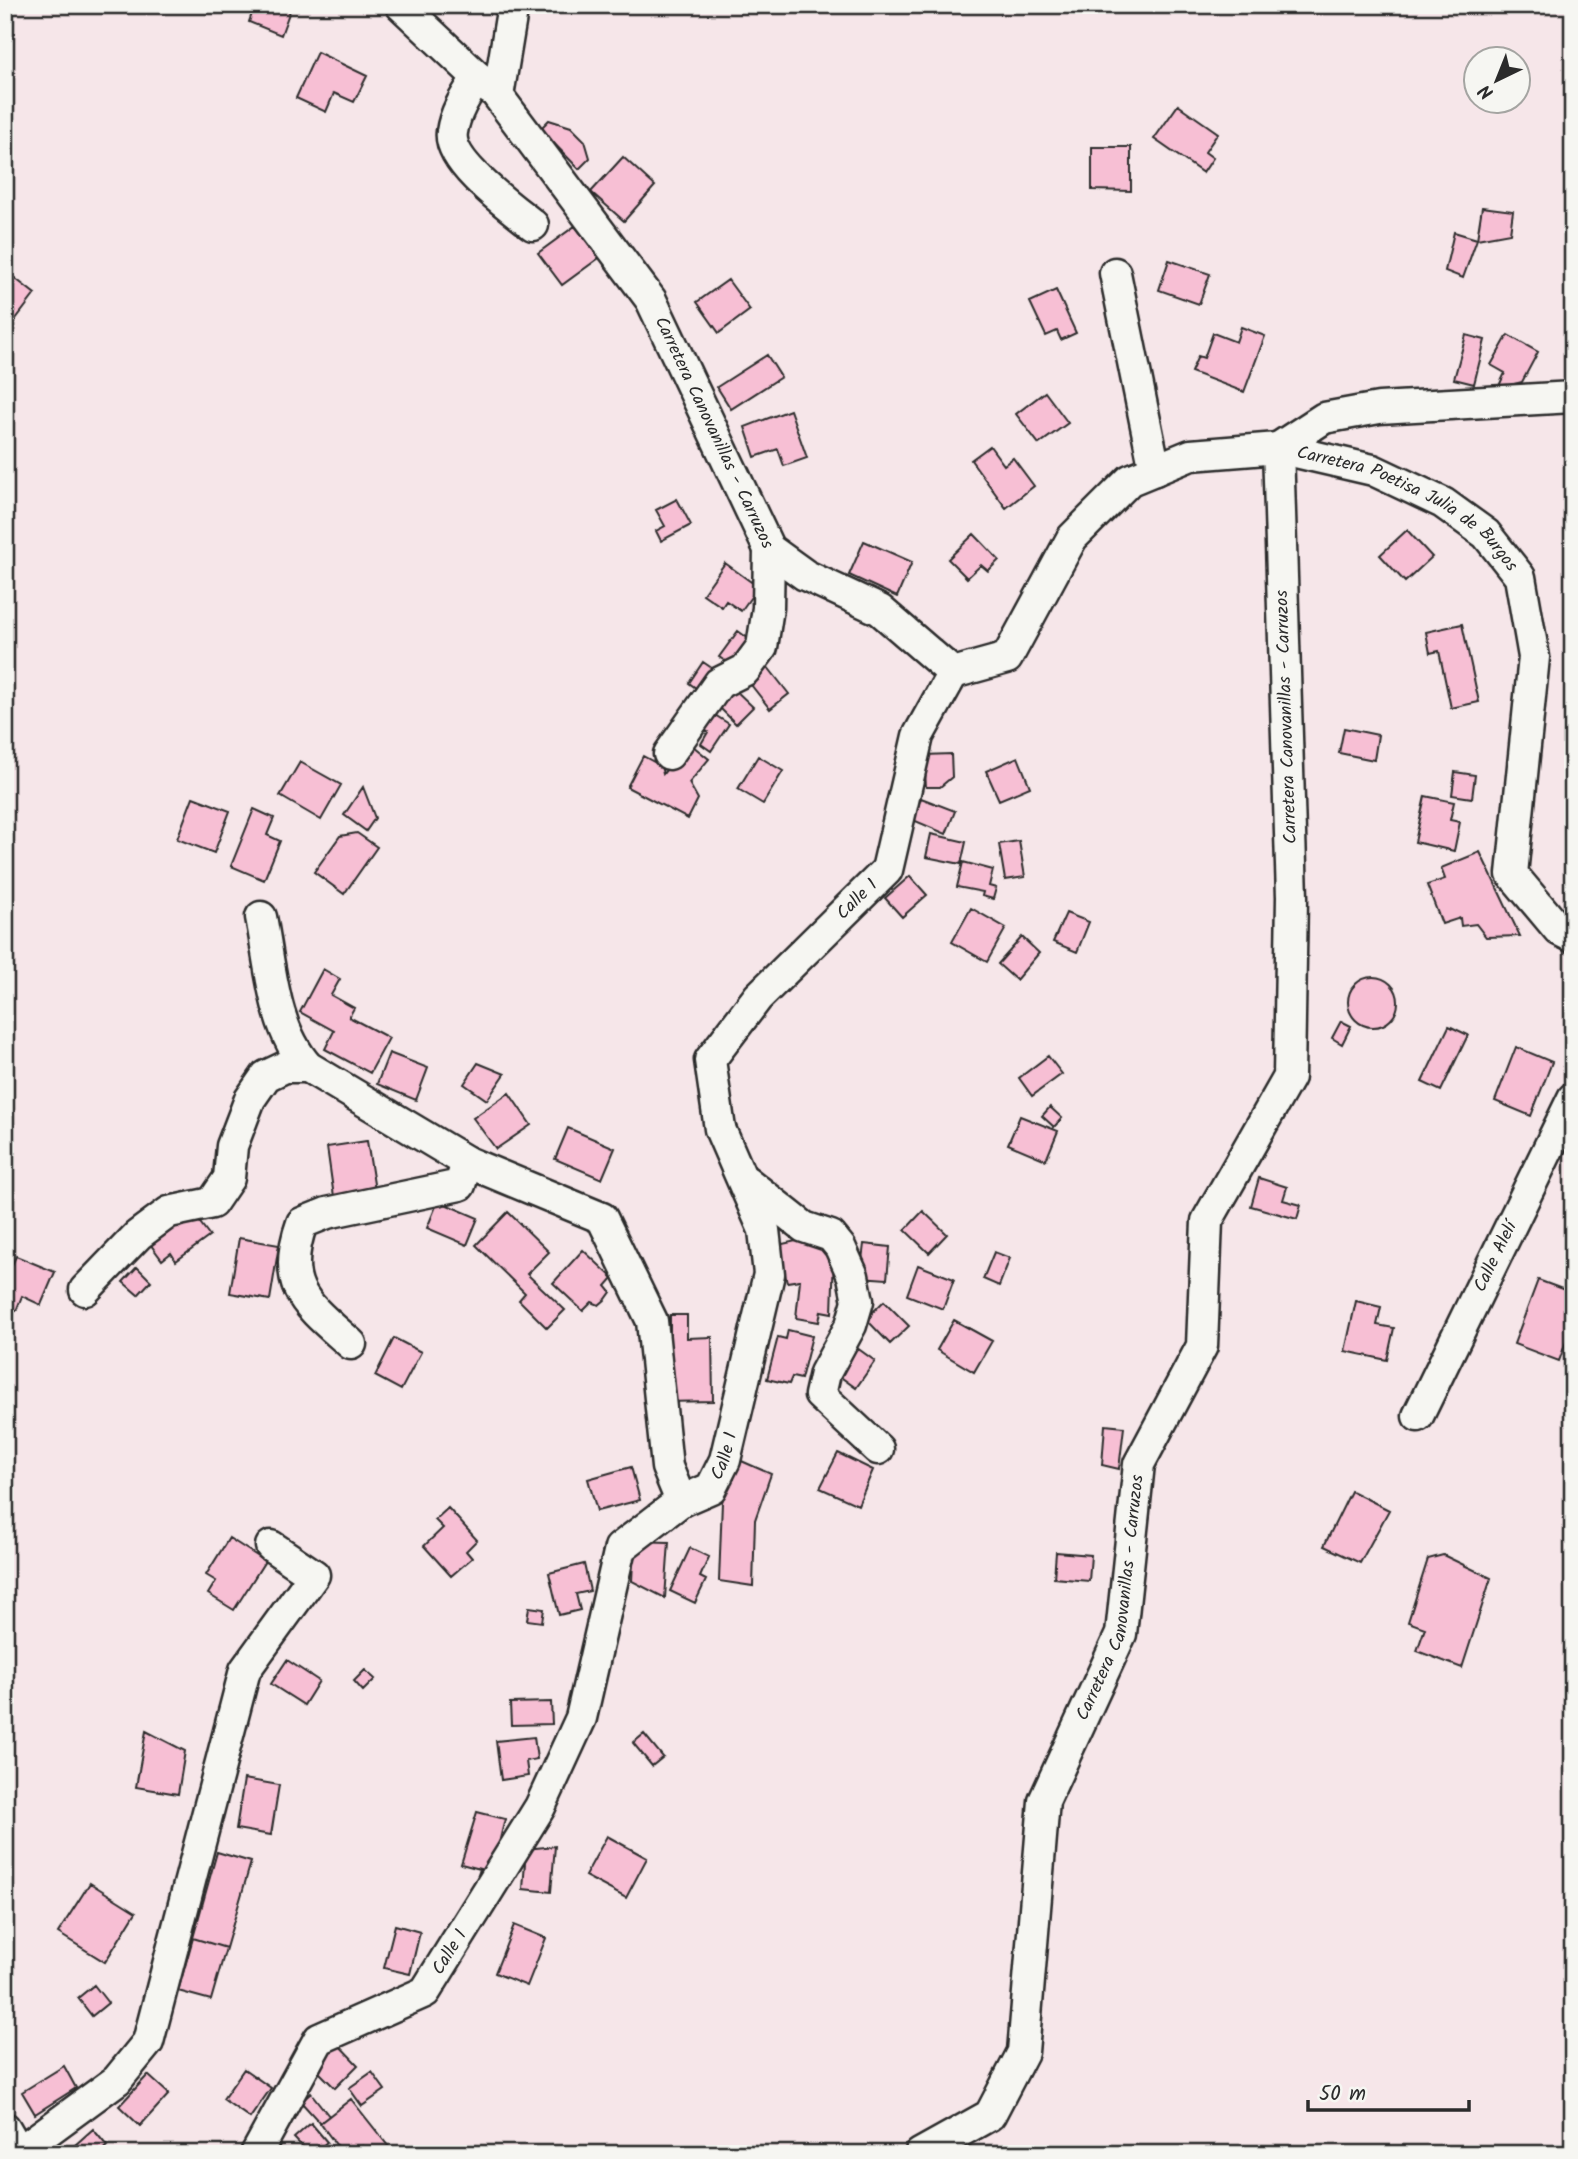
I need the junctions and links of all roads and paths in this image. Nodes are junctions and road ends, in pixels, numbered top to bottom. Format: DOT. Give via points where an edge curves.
graph roads {
  1 [pos="401,5"];
  2 [pos="513,5"];
  3 [pos="488,87"];
  4 [pos="533,225"];
  5 [pos="1115,274"];
  6 [pos="1573,397"];
  7 [pos="1278,448"];
  8 [pos="1155,470"];
  9 [pos="769,549"];
  10 [pos="953,673"];
  11 [pos="669,754"];
  12 [pos="261,917"];
  13 [pos="1573,937"];
  14 [pos="309,1067"];
  15 [pos="1573,1098"];
  16 [pos="467,1162"];
  17 [pos="741,1176"];
  18 [pos="85,1290"];
  19 [pos="351,1344"];
  20 [pos="1418,1416"];
  21 [pos="878,1449"];
  22 [pos="681,1501"];
  23 [pos="271,1546"];
  24 [pos="15,2145"];
  25 [pos="256,2154"];
  26 [pos="920,2154"];
  1 -- 3 [label="street, Carretera Canovanillas - Carruzos"];
  2 -- 3 [label="street"];
  3 -- 4 [label="street" via="460,107 451,135 458,155 488,188"];
  3 -- 9 [label="street, Carretera Canovanillas - Carruzos" via="651,300"];
  5 -- 8 [label="street"];
  6 -- 7 [label="street" via="1380,408 1324,418"];
  7 -- 8 [label="street" via="1191,455"];
  7 -- 13 [label="street, Carretera Poetisa Julia de Burgos" via="1373,470 1443,503 1486,534 1520,578 1534,657 1512,874 1559,930"];
  7 -- 26 [label="street, Carretera Canovanillas - Carruzos" via="1292,897 1289,1077 1207,1221 1202,1346 1139,1464 1121,1634 1044,1801 1023,2052 990,2115"];
  8 -- 10 [label="street" via="1130,480 1072,538 1007,658"];
  9 -- 10 [label="street, Carretera Canovanillas - Carruzos" via="805,575 880,610"];
  9 -- 11 [label="street" via="762,647 745,670 719,683"];
  10 -- 17 [label="street, Calle 1" via="918,736 887,870 758,997 710,1060 720,1129"];
  12 -- 14 [label="street" via="283,1023 294,1052"];
  14 -- 16 [label="street"];
  14 -- 18 [label="street" via="285,1068 266,1076 250,1099 232,1146 229,1178 212,1203 169,1212 138,1235"];
  15 -- 20 [label="street, Calle Alelí"];
  16 -- 19 [label="street" via="460,1185 327,1213 302,1223 295,1243 294,1275 306,1304"];
  16 -- 22 [label="street" via="603,1218 652,1321 667,1467"];
  17 -- 21 [label="street" via="787,1216 831,1237 841,1247 858,1301 851,1325 825,1373 820,1395"];
  17 -- 22 [label="street, Calle 1" via="764,1230 769,1274 725,1460 712,1488"];
  22 -- 25 [label="street, Calle 1" via="620,1548 581,1718 540,1807 425,1992 319,2039"];
  23 -- 24 [label="street" via="314,1575 245,1670 148,2042 117,2080"];
}
